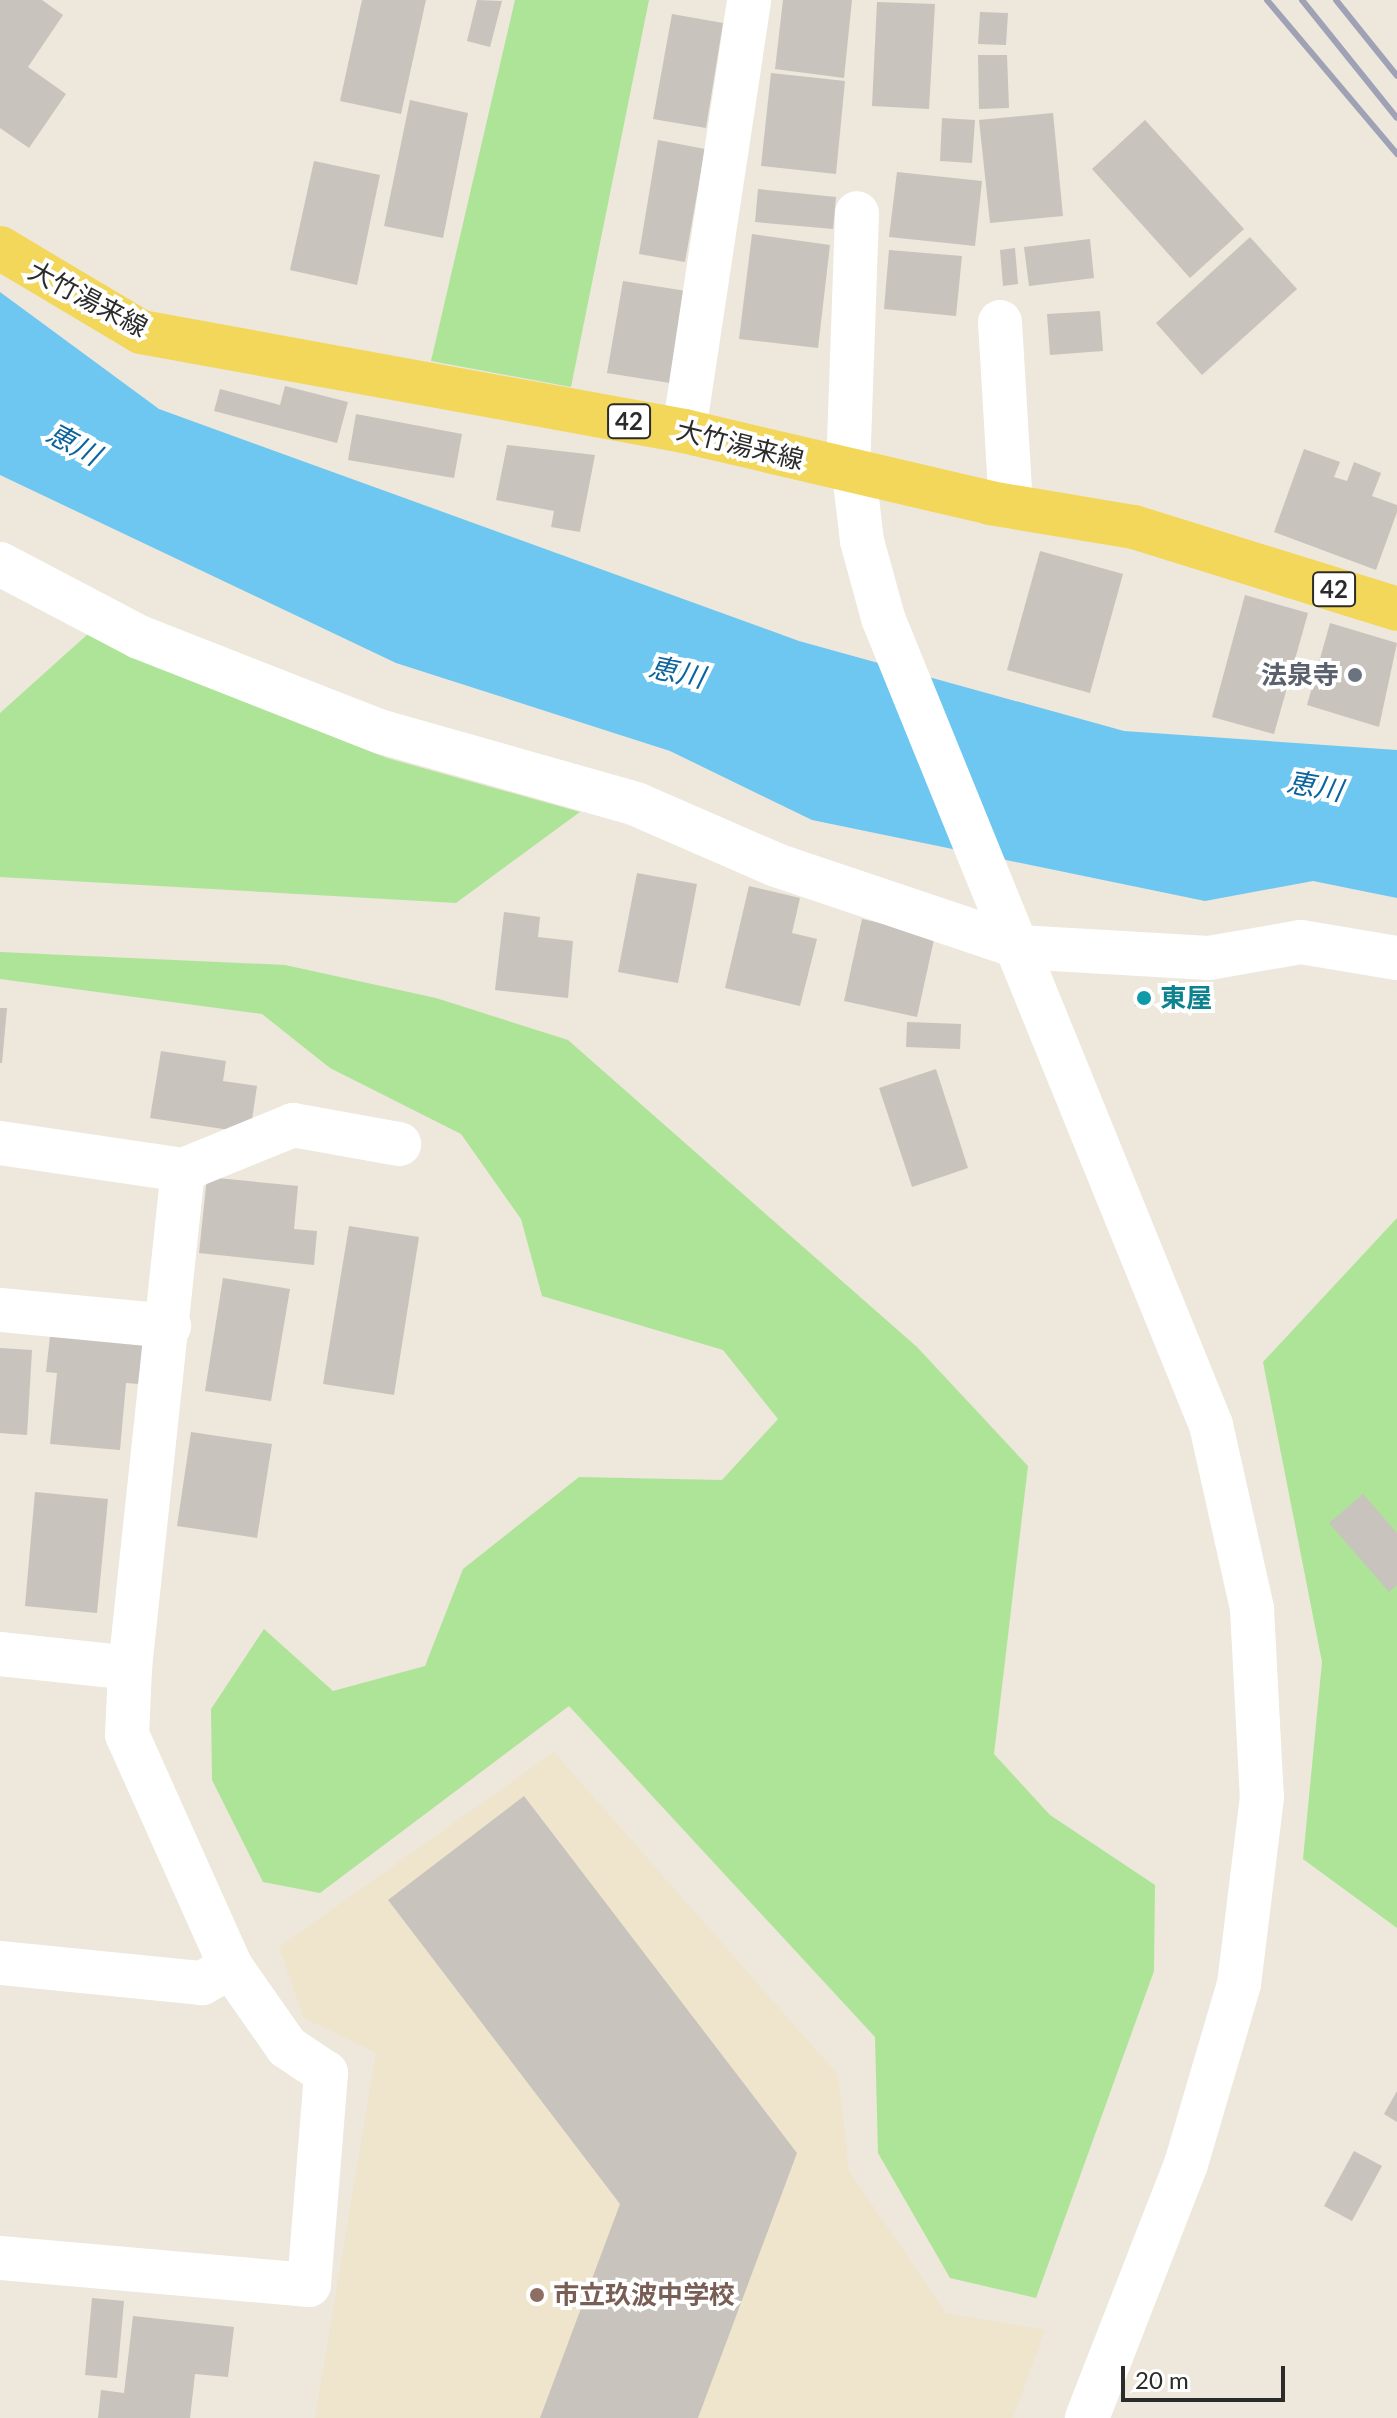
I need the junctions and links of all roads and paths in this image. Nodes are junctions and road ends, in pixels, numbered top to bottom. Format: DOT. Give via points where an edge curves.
graph roads {
  1 [pos="749,0"];
  2 [pos="857,213"];
  3 [pos="0,248"];
  4 [pos="1000,322"];
  5 [pos="684,431"];
  6 [pos="851,472"];
  7 [pos="1011,507"];
  8 [pos="0,564"];
  9 [pos="1397,609"];
  10 [pos="1019,947"];
  11 [pos="1397,958"];
  12 [pos="0,1143"];
  13 [pos="399,1144"];
  14 [pos="183,1170"];
  15 [pos="0,1310"];
  16 [pos="169,1326"];
  17 [pos="0,1654"];
  18 [pos="130,1668"];
  19 [pos="0,1963"];
  20 [pos="231,1967"];
  21 [pos="0,2258"];
  22 [pos="1087,2418"];
  1 -- 5 [label="street"];
  2 -- 6 [label="street"];
  3 -- 5 [label="main road, 大竹湯来線 / 42" via="141,332"];
  4 -- 7 [label="street"];
  5 -- 6 [label="main road, 大竹湯来線 / 42"];
  6 -- 7 [label="main road, 大竹湯来線 / 42"];
  6 -- 10 [label="street" via="862,541 883,618"];
  7 -- 9 [label="main road, 大竹湯来線 / 42" via="1134,527"];
  8 -- 10 [label="street" via="139,637 382,732 636,804 776,865"];
  10 -- 11 [label="street" via="1209,958 1301,942"];
  10 -- 22 [label="street" via="1211,1425 1236,1516 1261,1703 1255,1891 1239,1984 1186,2164"];
  12 -- 14 [label="street"];
  13 -- 14 [label="street" via="293,1125"];
  14 -- 16 [label="street"];
  15 -- 16 [label="street"];
  16 -- 18 [label="street"];
  17 -- 18 [label="street"];
  18 -- 20 [label="street" via="127,1735"];
  19 -- 20 [label="street" via="202,1983"];
  20 -- 21 [label="street" via="287,2047 326,2073 309,2285"];
}
